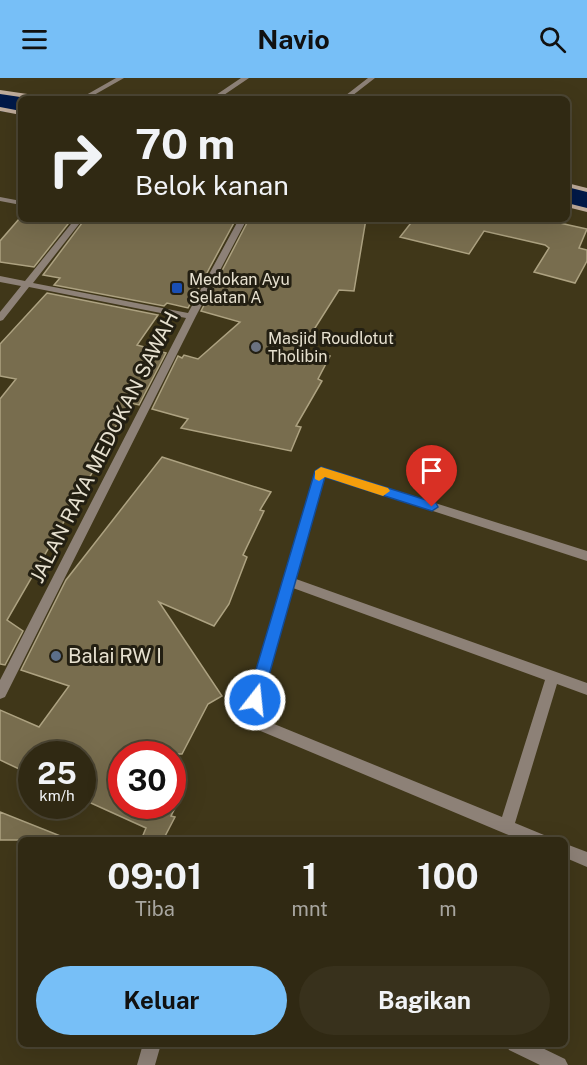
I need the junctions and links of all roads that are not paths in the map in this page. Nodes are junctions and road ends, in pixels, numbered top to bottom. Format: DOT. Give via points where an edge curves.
graph roads {
  1 [pos="121,78"];
  2 [pos="246,78"];
  3 [pos="372,78"];
  4 [pos="0,92"];
  5 [pos="27,96"];
  6 [pos="88,96"];
  7 [pos="218,96"];
  8 [pos="348,96"];
  9 [pos="0,110"];
  10 [pos="18,113"];
  11 [pos="570,186"];
  12 [pos="587,190"];
  13 [pos="0,199"];
  14 [pos="18,202"];
  15 [pos="570,206"];
  16 [pos="587,210"];
  17 [pos="77,222"];
  18 [pos="241,222"];
  19 [pos="0,279"];
  20 [pos="28,284"];
  21 [pos="191,316"];
  22 [pos="0,318"];
  23 [pos="587,556"];
  24 [pos="289,581"];
  25 [pos="553,676"];
  26 [pos="587,689"];
  27 [pos="0,693"];
  28 [pos="506,827"];
  29 [pos="531,837"];
  30 [pos="568,852"];
  31 [pos="587,860"];
  32 [pos="151,1047"];
  33 [pos="521,1047"];
  34 [pos="146,1065"];
  35 [pos="559,1065"];
  1 -- 6 [label="street"];
  2 -- 7 [label="street"];
  3 -- 8 [label="street"];
  4 -- 5 [label="street"];
  9 -- 10 [label="street"];
  11 -- 12 [label="street"];
  13 -- 14 [label="street"];
  15 -- 16 [label="street"];
  17 -- 20 [label="street"];
  18 -- 21 [label="street, JALAN RAYA MEDOKAN SAWAH"];
  19 -- 20 [label="street"];
  20 -- 21 [label="street"];
  20 -- 22 [label="street"];
  21 -- 27 [label="street, JALAN RAYA MEDOKAN SAWAH"];
  23 -- 24 [label="street" via="321,471"];
  24 -- 25 [label="street"];
  24 -- 28 [label="street" via="249,720"];
  25 -- 26 [label="street"];
  25 -- 28 [label="street"];
  28 -- 29 [label="street"];
  30 -- 31 [label="street"];
  32 -- 34 [label="street"];
  33 -- 35 [label="street"];
}
